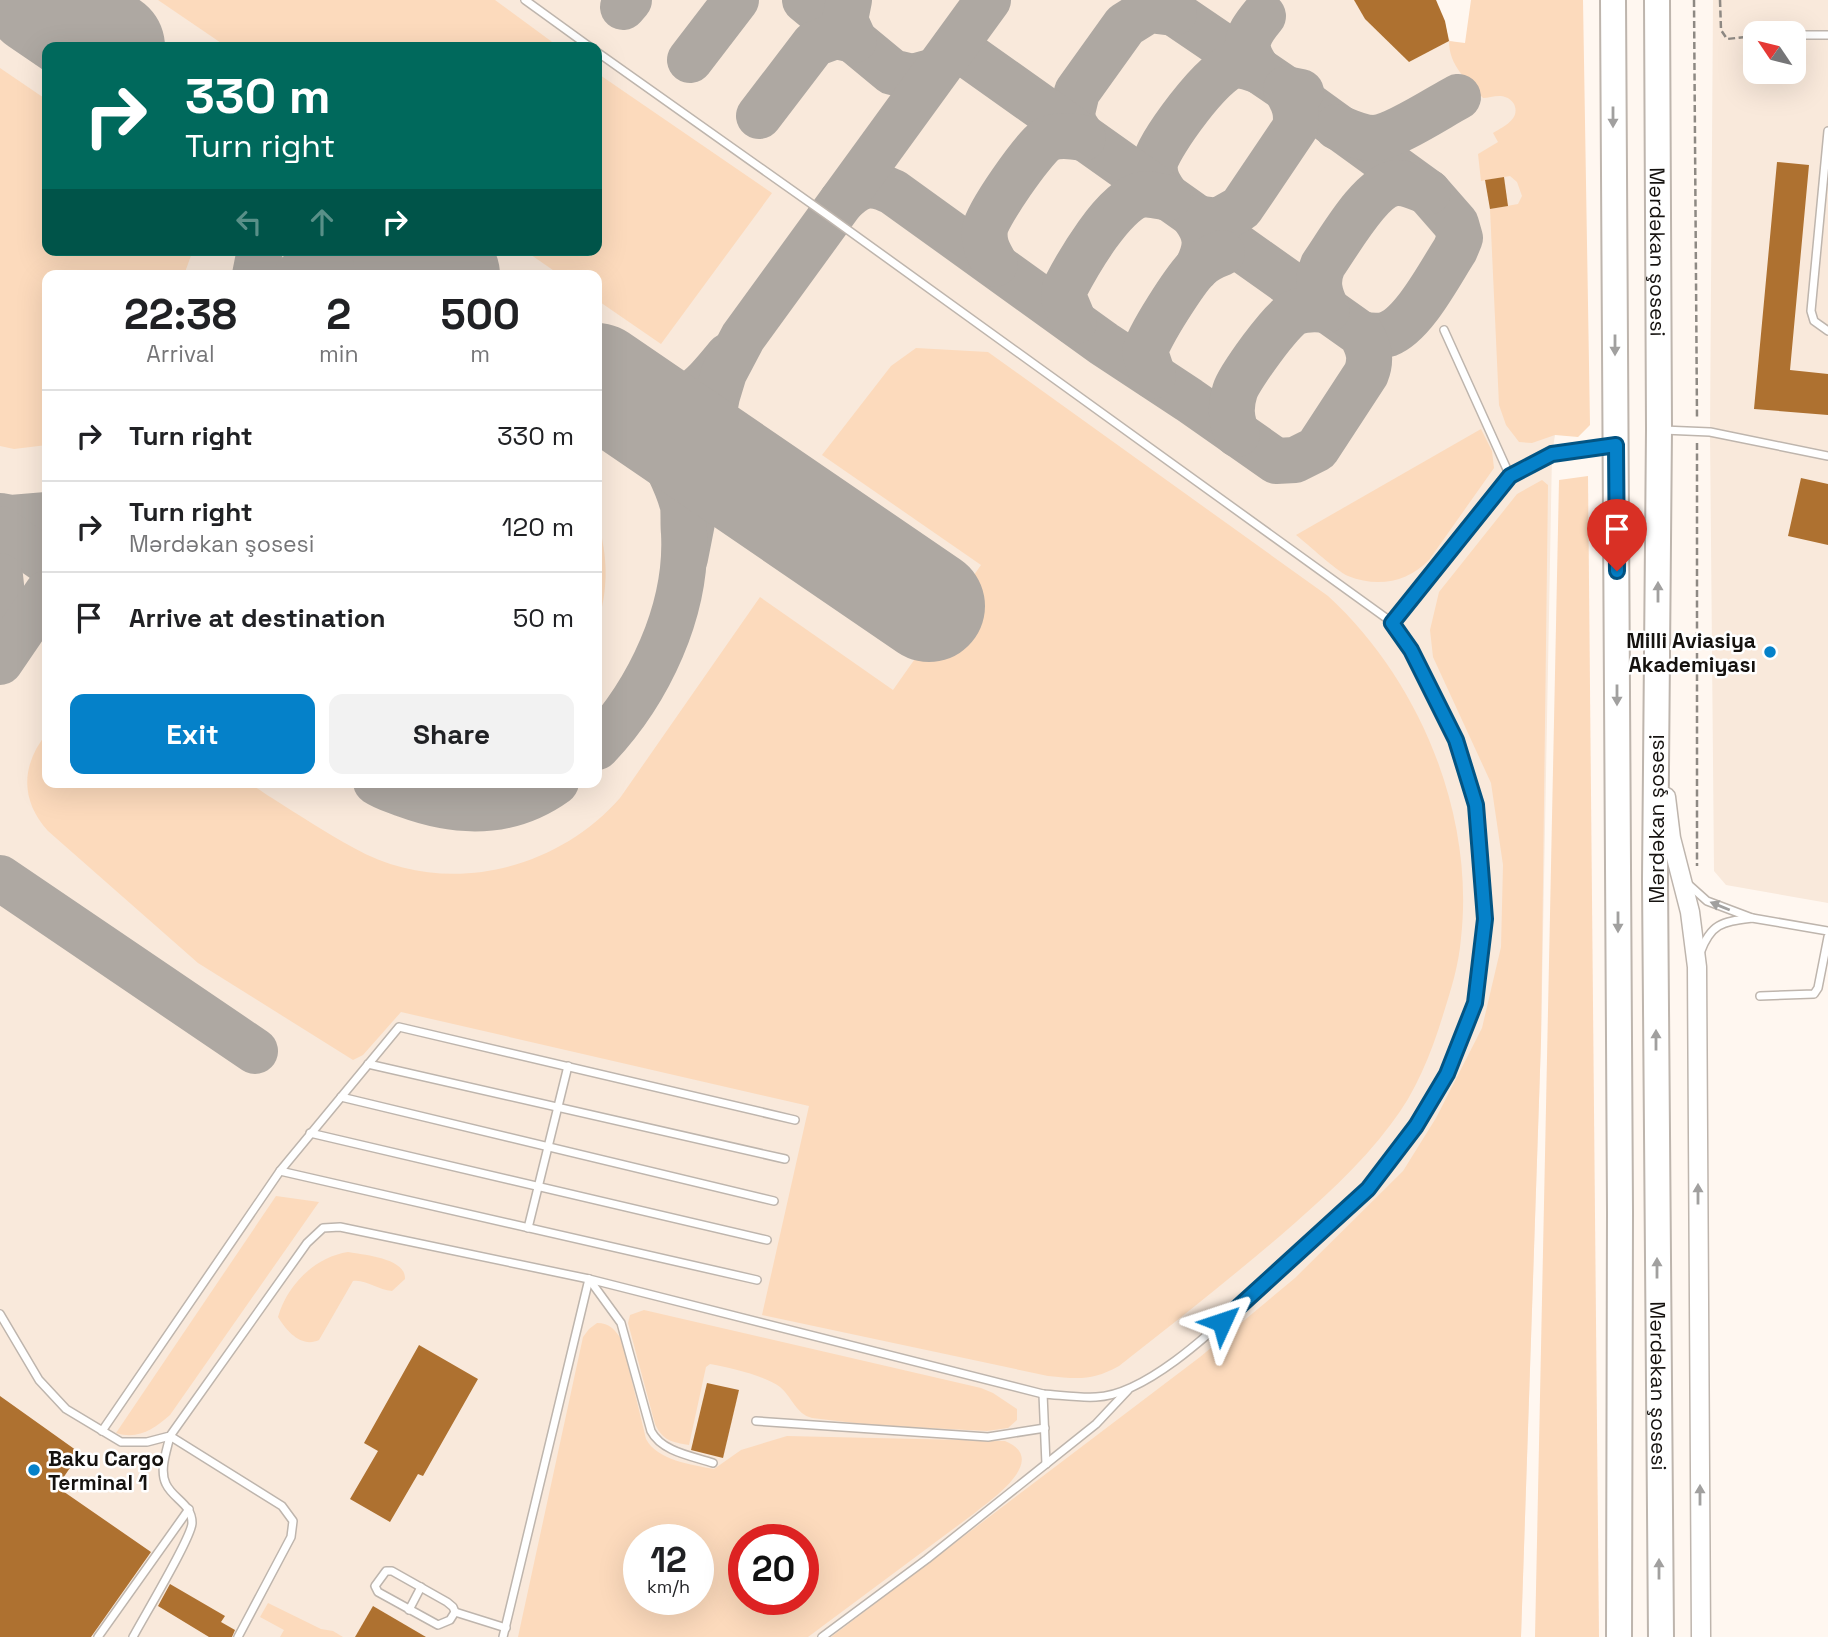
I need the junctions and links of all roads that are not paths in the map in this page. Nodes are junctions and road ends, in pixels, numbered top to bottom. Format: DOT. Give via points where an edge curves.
graph roads {
  1 [pos="525,0"];
  2 [pos="1613,0"];
  3 [pos="1657,0"];
  4 [pos="1605,24"];
  5 [pos="1806,34"];
  6 [pos="1828,35"];
  7 [pos="583,42"];
  8 [pos="602,56"];
  9 [pos="1613,85"];
  10 [pos="1828,131"];
  11 [pos="1444,330"];
  12 [pos="1828,331"];
  13 [pos="1659,429"];
  14 [pos="1616,445"];
  15 [pos="1828,456"];
  16 [pos="1510,476"];
  17 [pos="1392,623"];
  18 [pos="1657,700"];
  19 [pos="1680,871"];
  20 [pos="1752,918"];
  21 [pos="1828,931"];
  22 [pos="1828,937"];
  23 [pos="1697,967"];
  24 [pos="1760,996"];
  25 [pos="368,1064"];
  26 [pos="568,1066"];
  27 [pos="341,1097"];
  28 [pos="557,1108"];
  29 [pos="795,1120"];
  30 [pos="310,1133"];
  31 [pos="548,1146"];
  32 [pos="785,1159"];
  33 [pos="280,1171"];
  34 [pos="538,1186"];
  35 [pos="774,1201"];
  36 [pos="528,1228"];
  37 [pos="767,1240"];
  38 [pos="589,1279"];
  39 [pos="757,1280"];
  40 [pos="0,1314"];
  41 [pos="1128,1390"];
  42 [pos="1043,1394"];
  43 [pos="757,1420"];
  44 [pos="1045,1428"];
  45 [pos="102,1431"];
  46 [pos="170,1436"];
  47 [pos="713,1463"];
  48 [pos="1046,1464"];
  49 [pos="189,1509"];
  50 [pos="421,1587"];
  51 [pos="409,1610"];
  52 [pos="454,1612"];
  53 [pos="506,1628"];
  54 [pos="98,1637"];
  55 [pos="133,1637"];
  56 [pos="238,1637"];
  57 [pos="503,1637"];
  58 [pos="822,1637"];
  59 [pos="1619,1637"];
  60 [pos="1661,1637"];
  61 [pos="1701,1637"];
  1 -- 7 [label="lane"];
  2 -- 9 [label="highway, Mərdəkan şosesi"];
  3 -- 13 [label="highway, Mərdəkan şosesi"];
  4 -- 9 [label="lane"];
  5 -- 6 [label="lane"];
  8 -- 17 [label="lane"];
  9 -- 14 [label="highway, Mərdəkan şosesi, one-way"];
  10 -- 12 [label="lane" via="1811,311 1814,321"];
  11 -- 16 [label="lane"];
  13 -- 15 [label="lane" via="1742,437"];
  18 -- 13 [label="highway, Mərdəkan şosesi, one-way"];
  14 -- 16 [label="lane" via="1552,454"];
  14 -- 59 [label="highway, Mərdəkan şosesi, one-way"];
  16 -- 17 [label="lane"];
  17 -- 41 [label="lane" via="1411,650 1456,740 1476,805 1485,919 1475,1003 1447,1074 1416,1126 1368,1189 1222,1322 1159,1372"];
  18 -- 19 [label="street" via="1668,825"];
  60 -- 18 [label="highway, Mərdəkan şosesi, one-way"];
  20 -- 19 [label="lane, one-way" via="1697,894"];
  19 -- 23 [label="street"];
  20 -- 21 [label="lane"];
  20 -- 23 [label="lane" via="1727,921 1711,930"];
  22 -- 24 [label="lane" via="1814,994"];
  61 -- 23 [label="street, one-way"];
  25 -- 26 [label="lane" via="399,1027"];
  25 -- 27 [label="lane"];
  25 -- 28 [label="lane"];
  26 -- 28 [label="lane"];
  26 -- 29 [label="lane"];
  27 -- 30 [label="lane"];
  27 -- 31 [label="lane"];
  28 -- 31 [label="lane"];
  28 -- 32 [label="lane"];
  30 -- 33 [label="lane"];
  30 -- 34 [label="lane"];
  31 -- 34 [label="lane"];
  31 -- 35 [label="lane"];
  33 -- 36 [label="lane"];
  33 -- 45 [label="lane"];
  34 -- 36 [label="lane"];
  34 -- 37 [label="lane"];
  36 -- 39 [label="lane"];
  38 -- 42 [label="lane"];
  38 -- 46 [label="lane" via="340,1227 323,1228 307,1243"];
  38 -- 47 [label="lane" via="621,1323 656,1440"];
  38 -- 53 [label="lane"];
  40 -- 45 [label="lane" via="39,1380 66,1409"];
  41 -- 42 [label="lane" via="1097,1397"];
  41 -- 48 [label="lane" via="1096,1424"];
  42 -- 44 [label="lane"];
  43 -- 44 [label="lane" via="988,1437"];
  44 -- 48 [label="lane"];
  45 -- 46 [label="lane" via="121,1442"];
  46 -- 49 [label="lane" via="163,1466 166,1483"];
  46 -- 56 [label="lane" via="282,1506 293,1521 291,1537"];
  48 -- 58 [label="lane"];
  49 -- 54 [label="lane"];
  49 -- 55 [label="lane" via="192,1524 183,1548"];
  50 -- 51 [label="lane"];
  50 -- 51 [label="lane" via="392,1571 386,1571 375,1586"];
  50 -- 52 [label="lane" via="447,1602"];
  51 -- 52 [label="lane" via="438,1625 450,1620"];
  52 -- 53 [label="lane"];
  53 -- 57 [label="lane"];
}
